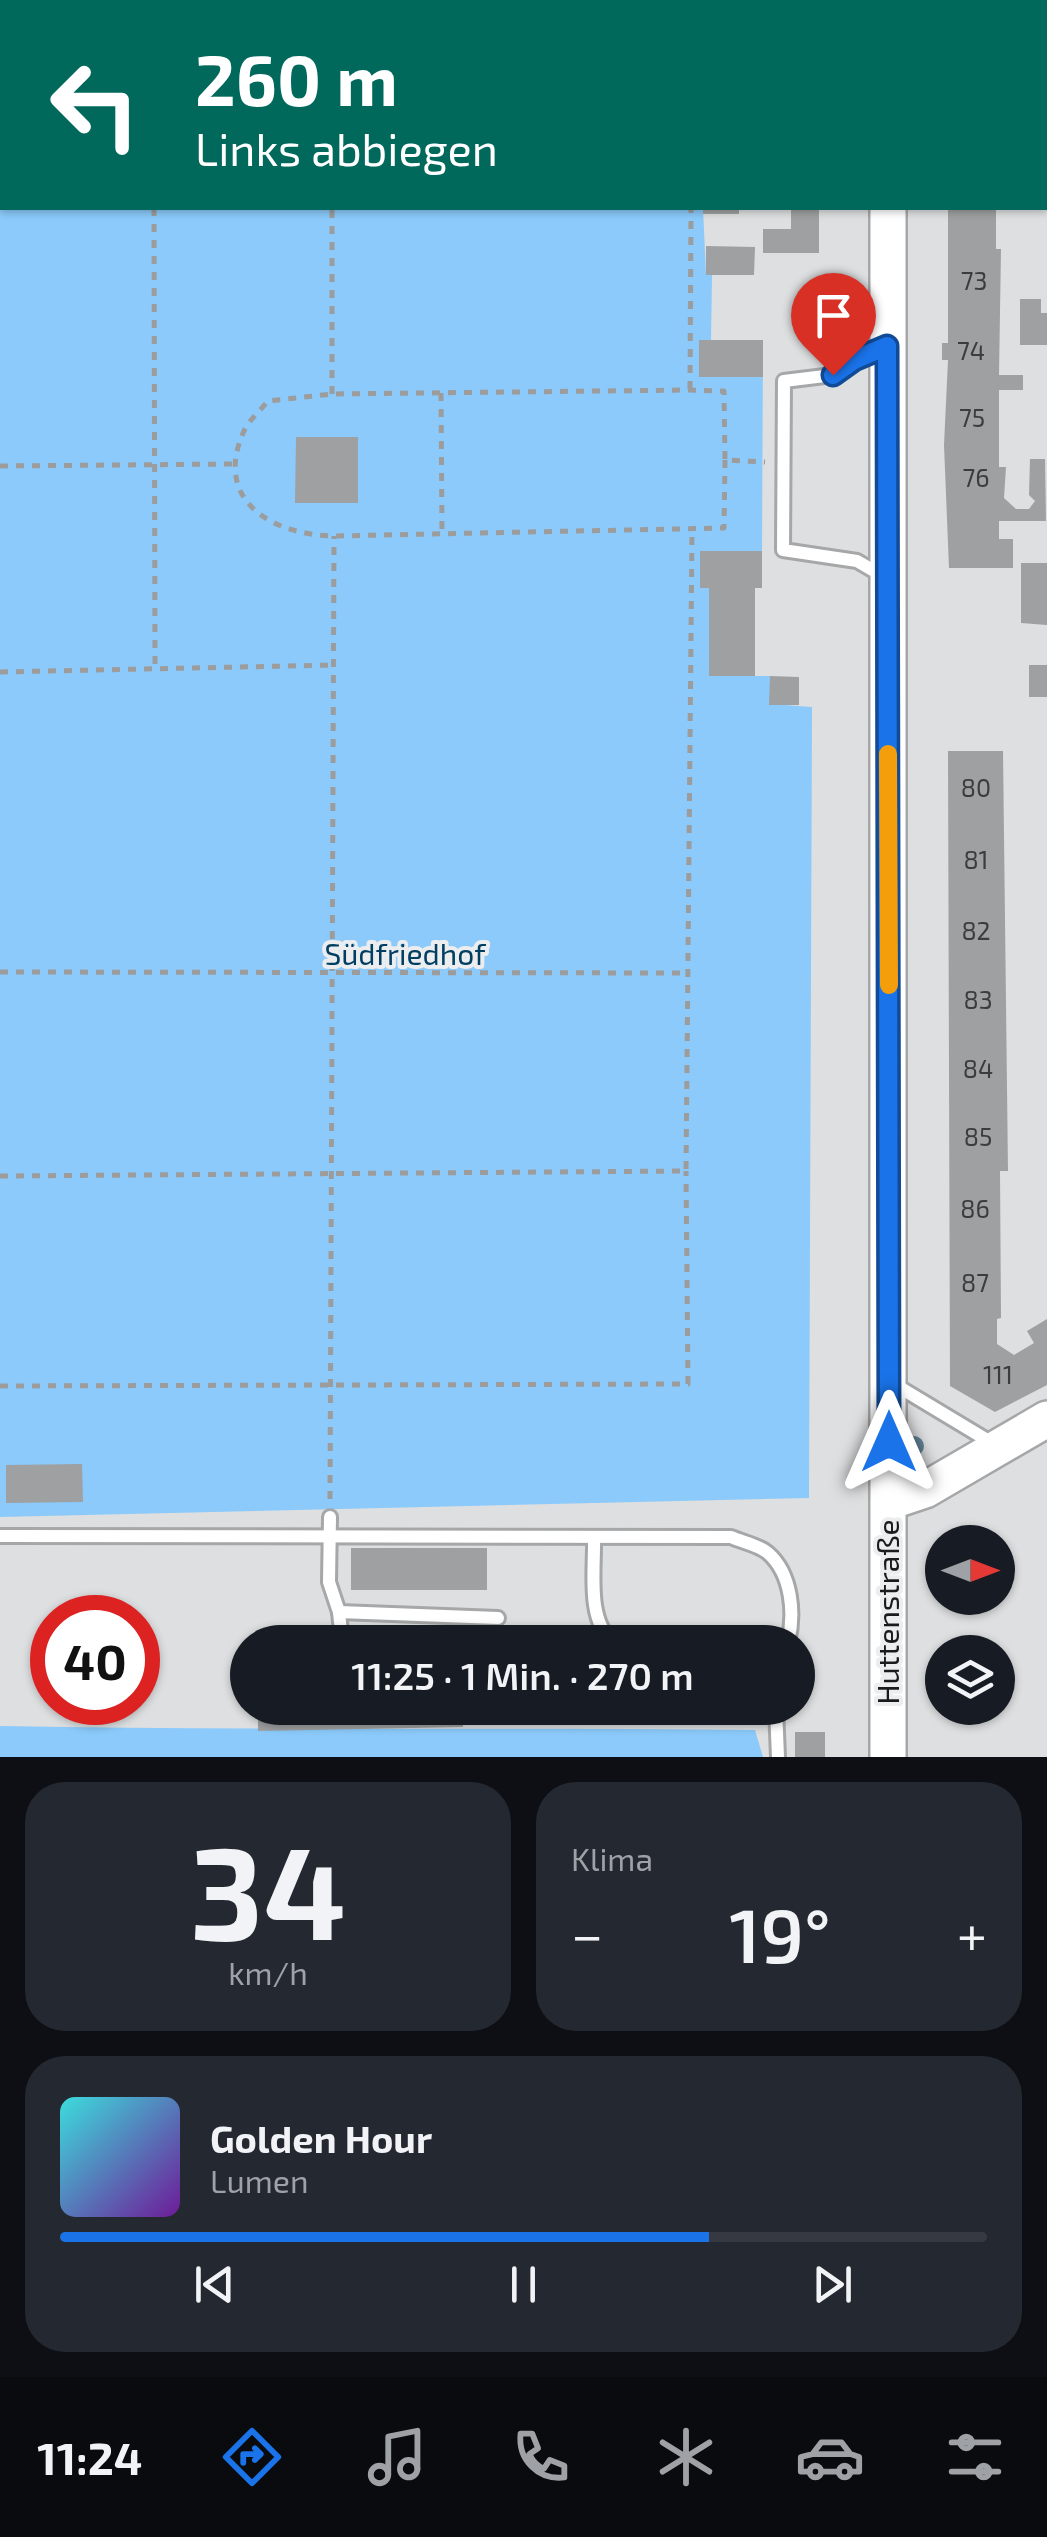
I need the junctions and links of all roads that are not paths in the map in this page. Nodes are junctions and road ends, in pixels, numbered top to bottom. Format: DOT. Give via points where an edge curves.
graph roads {
  1 [pos="888,210"];
  2 [pos="887,346"];
  3 [pos="888,579"];
  4 [pos="889,1380"];
  5 [pos="1047,1419"];
  6 [pos="999,1447"];
  7 [pos="889,1502"];
  8 [pos="330,1517"];
  9 [pos="0,1536"];
  10 [pos="330,1536"];
  11 [pos="594,1537"];
  12 [pos="339,1612"];
  13 [pos="498,1618"];
  14 [pos="340,1625"];
  15 [pos="601,1625"];
  16 [pos="789,1625"];
  17 [pos="777,1725"];
  18 [pos="778,1757"];
  19 [pos="888,1757"];
  1 -- 2 [label="street, Huttenstraße"];
  2 -- 3 [label="street, Huttenstraße"];
  2 -- 3 [label="lane" via="833,375 784,381 783,550 857,561"];
  3 -- 4 [label="street, Huttenstraße"];
  4 -- 6 [label="lane"];
  4 -- 7 [label="street, Huttenstraße"];
  5 -- 6 [label="street"];
  6 -- 7 [label="street" via="925,1490"];
  7 -- 19 [label="street, Huttenstraße"];
  8 -- 10 [label="lane"];
  9 -- 10 [label="lane"];
  10 -- 11 [label="lane"];
  10 -- 12 [label="lane" via="329,1582"];
  11 -- 15 [label="lane"];
  11 -- 16 [label="lane" via="731,1538 767,1552 786,1580"];
  12 -- 13 [label="lane"];
  12 -- 14 [label="lane"];
  17 -- 18 [label="lane"];
}
